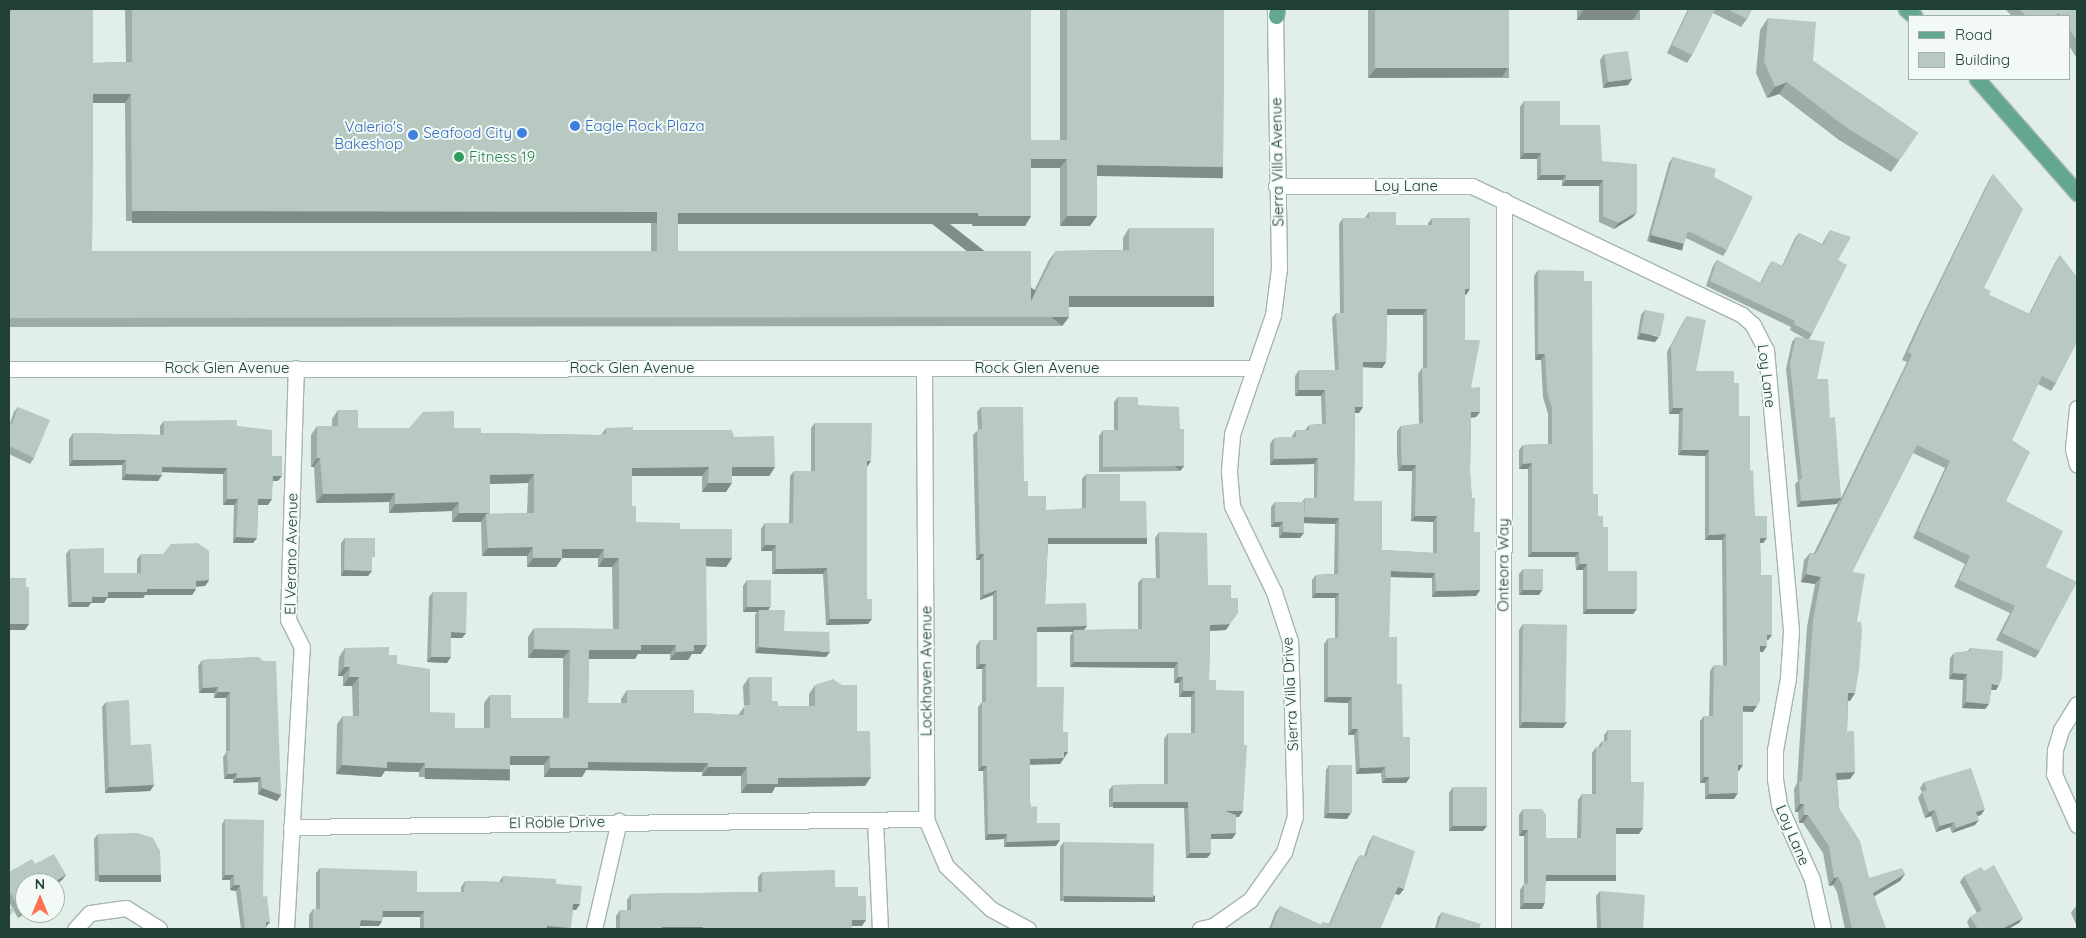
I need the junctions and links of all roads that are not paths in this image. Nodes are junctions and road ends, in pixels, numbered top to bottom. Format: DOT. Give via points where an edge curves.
graph roads {
  1 [pos="1276,11"];
  2 [pos="1978,80"];
  3 [pos="1276,186"];
  4 [pos="2077,193"];
  5 [pos="1504,200"];
  6 [pos="1273,315"];
  7 [pos="296,368"];
  8 [pos="924,368"];
  9 [pos="1255,368"];
  10 [pos="9,369"];
  11 [pos="2077,408"];
  12 [pos="2077,464"];
  13 [pos="2077,704"];
  14 [pos="926,819"];
  15 [pos="875,820"];
  16 [pos="618,821"];
  17 [pos="2077,825"];
  18 [pos="291,827"];
  19 [pos="75,929"];
  20 [pos="159,929"];
  21 [pos="286,929"];
  22 [pos="594,929"];
  23 [pos="880,929"];
  24 [pos="1028,929"];
  25 [pos="1200,929"];
  26 [pos="1503,929"];
  27 [pos="1824,929"];
  1 -- 3 [label="street, Sierra Villa Avenue"];
  2 -- 4 [label="main road"];
  3 -- 5 [label="street, Loy Lane" via="1463,186 1481,189"];
  3 -- 6 [label="street, Sierra Villa Avenue" via="1279,268"];
  5 -- 26 [label="street, Onteora Way"];
  5 -- 27 [label="street, Loy Lane" via="1742,315 1762,337 1766,350 1791,632 1788,678 1774,750 1774,779 1779,805 1812,879"];
  6 -- 9 [label="street, Sierra Villa Drive"];
  7 -- 8 [label="street, Rock Glen Avenue"];
  7 -- 10 [label="street, Rock Glen Avenue"];
  7 -- 18 [label="street, El Verano Avenue" via="288,618 302,647"];
  8 -- 9 [label="street, Rock Glen Avenue"];
  8 -- 14 [label="street, Lockhaven Avenue"];
  9 -- 25 [label="street, Sierra Villa Drive" via="1232,434 1229,470 1232,506 1274,592 1290,641 1295,816 1284,852 1250,900 1212,926"];
  11 -- 12 [label="street" via="2073,449"];
  13 -- 17 [label="street" via="2061,730 2055,750 2054,774"];
  14 -- 15 [label="street, El Roble Drive"];
  14 -- 24 [label="street, Lockhaven Avenue" via="946,866 991,909"];
  15 -- 16 [label="street, El Roble Drive"];
  15 -- 23 [label="street"];
  16 -- 18 [label="street, El Roble Drive"];
  16 -- 22 [label="street"];
  18 -- 21 [label="street"];
  19 -- 20 [label="street" via="90,913 126,908"];
}
